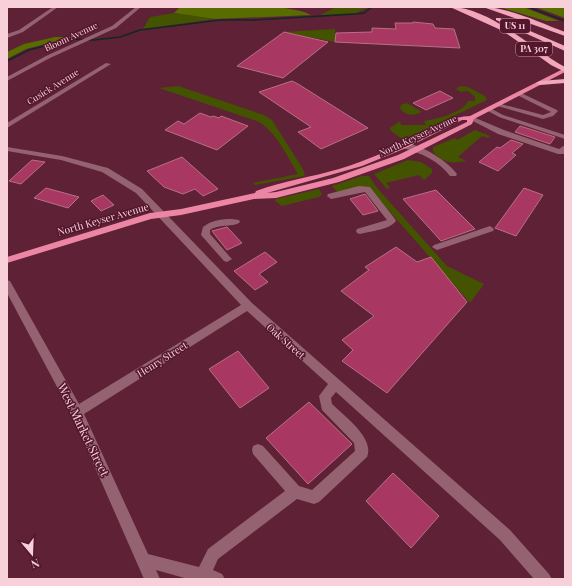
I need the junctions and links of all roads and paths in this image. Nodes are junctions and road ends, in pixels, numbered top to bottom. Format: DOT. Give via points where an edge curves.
graph roads {
  1 [pos="56,7"];
  2 [pos="139,7"];
  3 [pos="453,7"];
  4 [pos="463,7"];
  5 [pos="472,7"];
  6 [pos="486,7"];
  7 [pos="565,34"];
  8 [pos="7,36"];
  9 [pos="565,45"];
  10 [pos="565,49"];
  11 [pos="108,64"];
  12 [pos="565,70"];
  13 [pos="7,79"];
  14 [pos="565,81"];
  15 [pos="540,83"];
  16 [pos="519,94"];
  17 [pos="497,105"];
  18 [pos="488,109"];
  19 [pos="471,118"];
  20 [pos="7,126"];
  21 [pos="565,137"];
  22 [pos="565,147"];
  23 [pos="7,149"];
  24 [pos="412,149"];
  25 [pos="331,196"];
  26 [pos="161,215"];
  27 [pos="236,222"];
  28 [pos="490,229"];
  29 [pos="360,231"];
  30 [pos="437,247"];
  31 [pos="227,259"];
  32 [pos="7,260"];
  33 [pos="7,284"];
  34 [pos="248,306"];
  35 [pos="335,385"];
  36 [pos="77,412"];
  37 [pos="258,450"];
  38 [pos="295,492"];
  39 [pos="144,560"];
  40 [pos="210,577"];
  41 [pos="152,579"];
  42 [pos="544,579"];
  1 -- 8 [label="street" via="21,31"];
  2 -- 13 [label="street, Bloom Avenue" via="114,27"];
  3 -- 12 [label="highway, PA 307" via="506,31"];
  4 -- 10 [label="highway, US 11" via="513,25"];
  5 -- 9 [label="highway, US 11" via="518,23"];
  6 -- 7 [label="highway, PA 307"];
  11 -- 20 [label="street, Cusick Avenue"];
  12 -- 15 [label="main road, North Keyser Avenue"];
  14 -- 15 [label="highway"];
  15 -- 16 [label="main road, North Keyser Avenue"];
  16 -- 17 [label="main road, North Keyser Avenue"];
  16 -- 17 [label="street" via="555,111 543,117"];
  17 -- 18 [label="main road, North Keyser Avenue"];
  18 -- 19 [label="main road, North Keyser Avenue"];
  18 -- 21 [label="street"];
  19 -- 22 [label="street" via="501,132 561,152"];
  19 -- 24 [label="main road, North Keyser Avenue" via="461,118"];
  19 -- 24 [label="main road, North Keyser Avenue" via="470,123"];
  23 -- 26 [label="street, Oak Street" via="68,160 105,170 139,191"];
  24 -- 26 [label="main road, North Keyser Avenue" via="374,168 336,180 276,195 254,196"];
  25 -- 29 [label="street" via="359,189 366,190 392,221"];
  26 -- 32 [label="main road, North Keyser Avenue" via="150,216"];
  26 -- 34 [label="street, Oak Street"];
  27 -- 31 [label="street" via="218,222 206,229 205,235"];
  28 -- 30 [label="street"];
  33 -- 36 [label="street, West Market Street"];
  34 -- 35 [label="street, Oak Street"];
  34 -- 36 [label="street, Henry Street"];
  35 -- 38 [label="street" via="325,396 326,406 360,440 362,453 314,497"];
  35 -- 42 [label="street, Oak Street" via="505,535"];
  36 -- 39 [label="street, West Market Street"];
  37 -- 38 [label="street"];
  38 -- 40 [label="street" via="213,554"];
  39 -- 40 [label="street"];
  39 -- 41 [label="street, West Market Street"];
}
